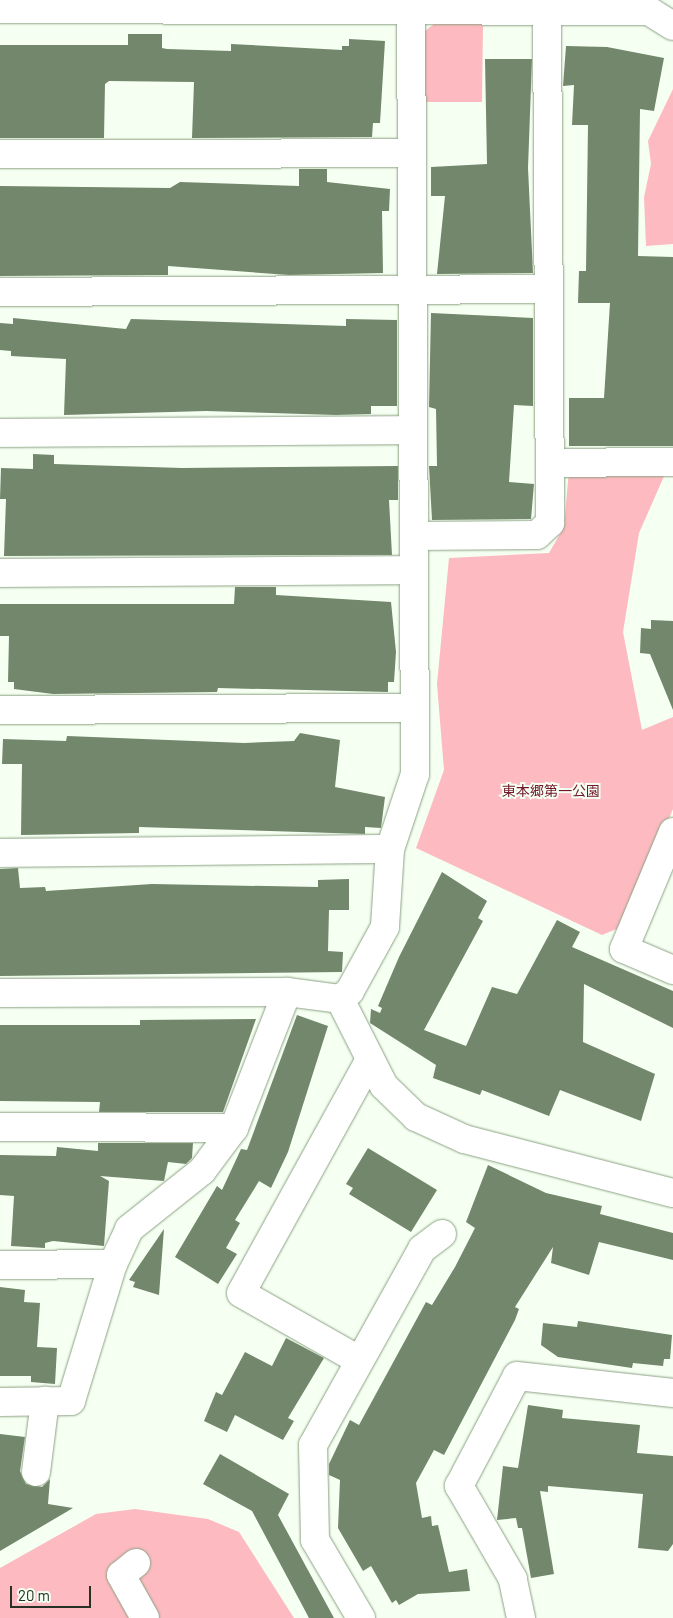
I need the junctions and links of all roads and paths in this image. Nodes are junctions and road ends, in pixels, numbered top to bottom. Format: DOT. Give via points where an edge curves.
graph roads {
  1 [pos="547,4"];
  2 [pos="411,5"];
  3 [pos="0,9"];
  4 [pos="672,23"];
  5 [pos="411,153"];
  6 [pos="0,154"];
  7 [pos="548,288"];
  8 [pos="413,289"];
  9 [pos="0,292"];
  10 [pos="413,430"];
  11 [pos="0,433"];
  12 [pos="673,462"];
  13 [pos="550,463"];
  14 [pos="414,536"];
  15 [pos="414,570"];
  16 [pos="0,573"];
  17 [pos="415,708"];
  18 [pos="0,710"];
  19 [pos="673,832"];
  20 [pos="390,849"];
  21 [pos="0,853"];
  22 [pos="673,970"];
  23 [pos="287,992"];
  24 [pos="0,993"];
  25 [pos="340,999"];
  26 [pos="370,1059"];
  27 [pos="0,1127"];
  28 [pos="234,1128"];
  29 [pos="673,1193"];
  30 [pos="442,1234"];
  31 [pos="113,1264"];
  32 [pos="0,1265"];
  33 [pos="357,1359"];
  34 [pos="673,1393"];
  35 [pos="45,1401"];
  36 [pos="0,1402"];
  37 [pos="36,1472"];
  38 [pos="136,1563"];
  39 [pos="145,1618"];
  40 [pos="360,1618"];
  41 [pos="520,1618"];
  1 -- 2 [label="street"];
  1 -- 4 [label="street" via="649,11"];
  1 -- 7 [label="street"];
  2 -- 3 [label="street"];
  2 -- 5 [label="street"];
  5 -- 6 [label="street"];
  5 -- 8 [label="street"];
  7 -- 8 [label="street"];
  7 -- 13 [label="street"];
  8 -- 9 [label="street"];
  8 -- 10 [label="street"];
  10 -- 11 [label="street"];
  10 -- 14 [label="street"];
  12 -- 13 [label="street"];
  13 -- 14 [label="street" via="550,523 537,535"];
  14 -- 15 [label="street"];
  15 -- 16 [label="street"];
  15 -- 17 [label="street"];
  17 -- 18 [label="street"];
  17 -- 20 [label="street" via="416,774"];
  19 -- 22 [label="street" via="624,949"];
  20 -- 21 [label="street"];
  20 -- 25 [label="street" via="385,926 350,991"];
  23 -- 24 [label="street"];
  23 -- 25 [label="street"];
  23 -- 28 [label="street"];
  25 -- 26 [label="street"];
  26 -- 29 [label="street" via="384,1086 416,1117 464,1139"];
  26 -- 33 [label="street" via="241,1293"];
  27 -- 28 [label="street"];
  28 -- 31 [label="street" via="202,1171 129,1229"];
  30 -- 33 [label="street" via="422,1249"];
  31 -- 32 [label="street"];
  31 -- 35 [label="street" via="71,1401"];
  33 -- 40 [label="street" via="313,1445 315,1540"];
  34 -- 41 [label="street" via="517,1376 459,1486 513,1579"];
  35 -- 36 [label="street"];
  35 -- 37 [label="street"];
  38 -- 39 [label="street" via="121,1574"];
}
